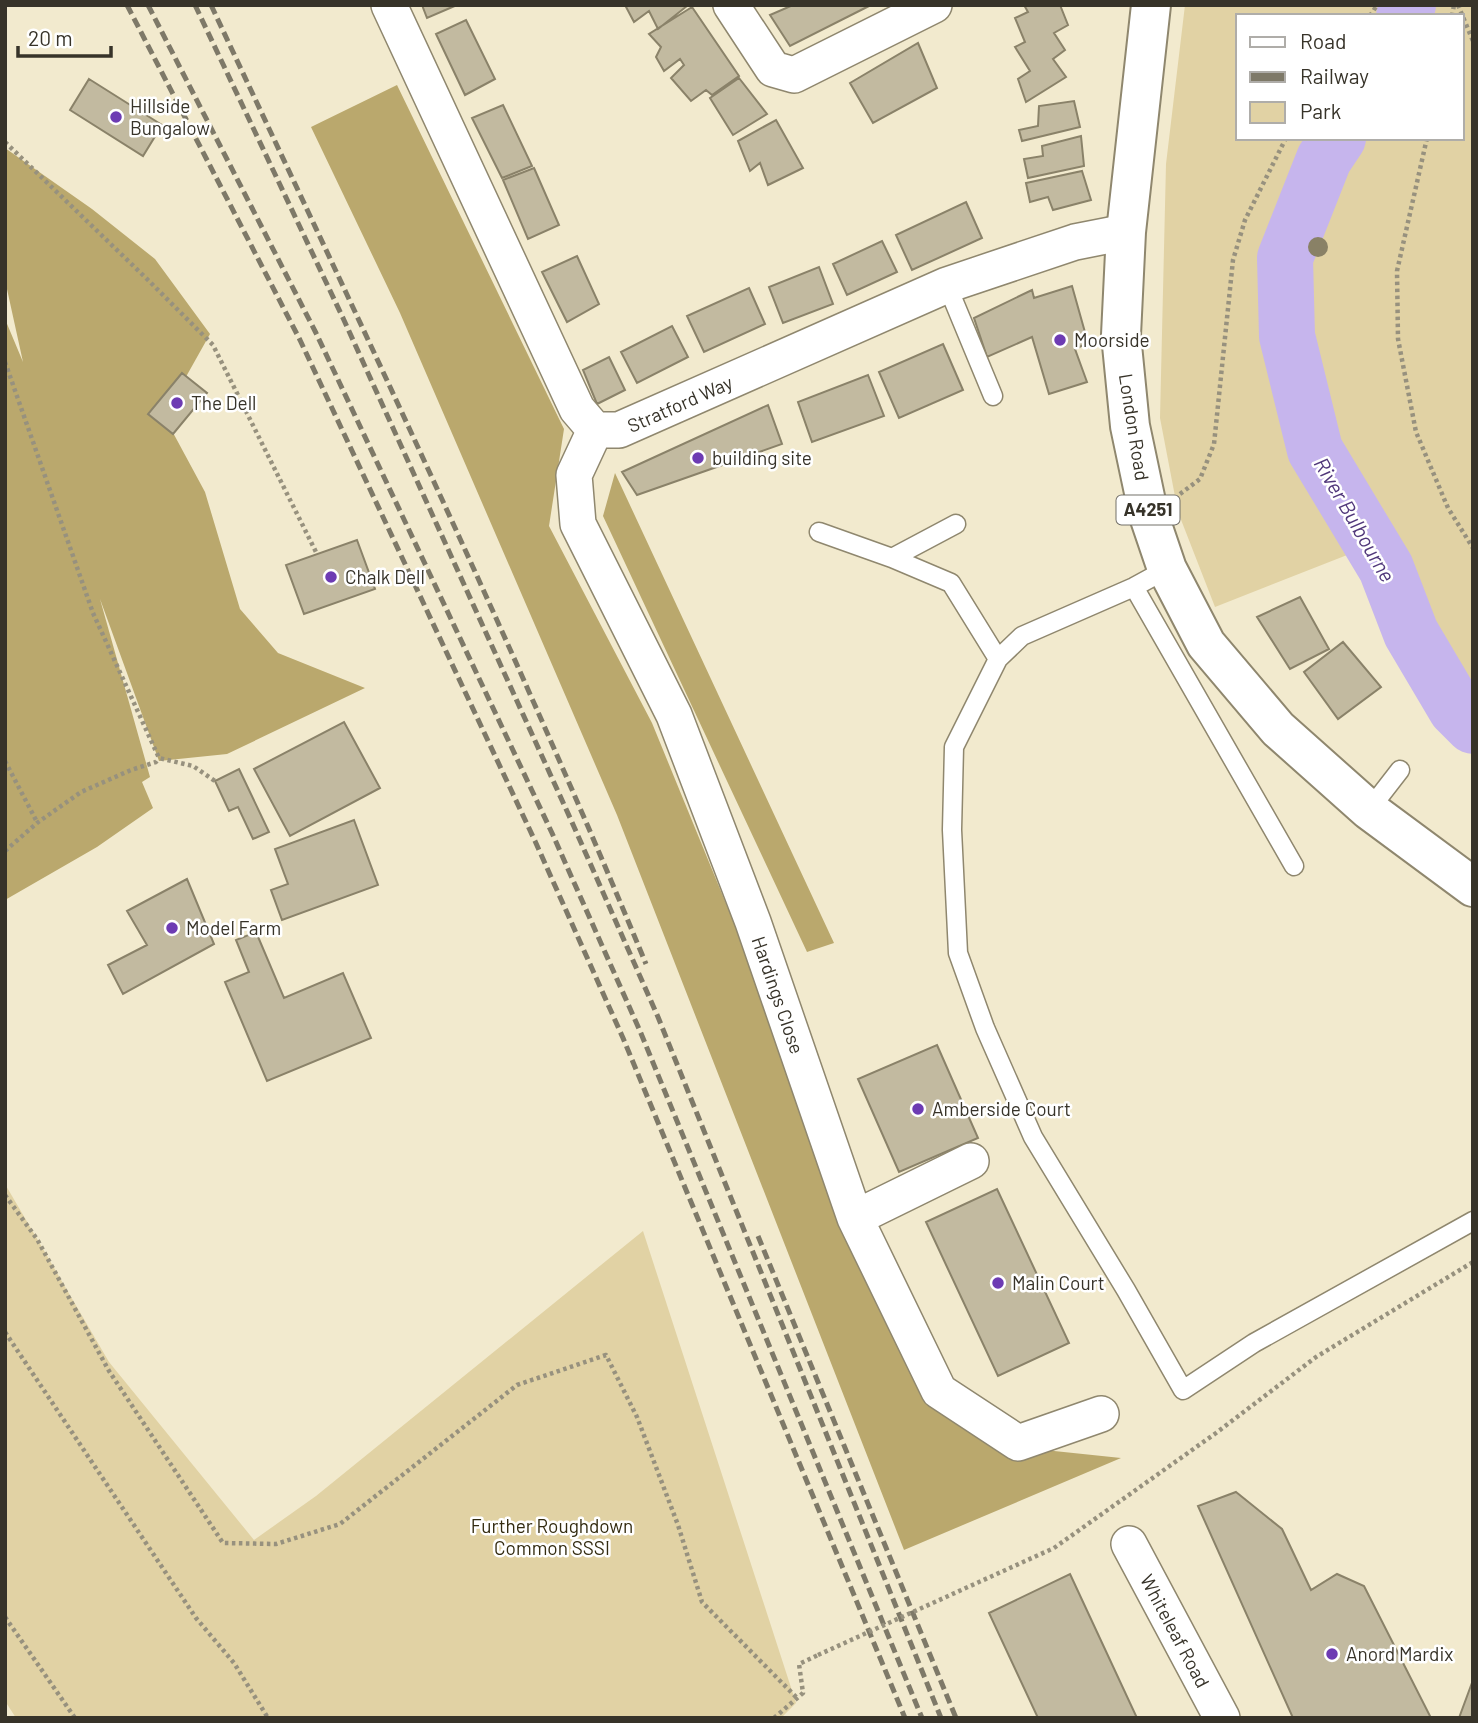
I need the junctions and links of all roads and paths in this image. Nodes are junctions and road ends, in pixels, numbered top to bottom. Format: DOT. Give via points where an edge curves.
graph roads {
  1 [pos="389,5"];
  2 [pos="732,5"];
  3 [pos="934,5"];
  4 [pos="1151,5"];
  5 [pos="1464,22"];
  6 [pos="1473,41"];
  7 [pos="1285,140"];
  8 [pos="1427,140"];
  9 [pos="5,142"];
  10 [pos="1126,232"];
  11 [pos="947,285"];
  12 [pos="5,362"];
  13 [pos="993,396"];
  14 [pos="595,430"];
  15 [pos="1149,516"];
  16 [pos="956,524"];
  17 [pos="819,532"];
  18 [pos="1473,548"];
  19 [pos="317,554"];
  20 [pos="892,558"];
  21 [pos="1167,569"];
  22 [pos="1133,587"];
  23 [pos="998,659"];
  24 [pos="159,758"];
  25 [pos="5,761"];
  26 [pos="1401,770"];
  27 [pos="215,781"];
  28 [pos="1369,810"];
  29 [pos="37,823"];
  30 [pos="5,851"];
  31 [pos="1294,866"];
  32 [pos="1473,887"];
  33 [pos="971,1161"];
  34 [pos="5,1195"];
  35 [pos="855,1218"];
  36 [pos="1473,1221"];
  37 [pos="1473,1262"];
  38 [pos="5,1332"];
  39 [pos="1101,1414"];
  40 [pos="1129,1544"];
  41 [pos="5,1617"];
  42 [pos="797,1698"];
  43 [pos="75,1718"];
  44 [pos="268,1718"];
  45 [pos="774,1718"];
  46 [pos="1222,1718"];
  1 -- 14 [label="street" via="578,409"];
  2 -- 3 [label="street" via="773,69 794,75"];
  4 -- 10 [label="main road, London Road / A4251"];
  5 -- 6 [label="path"];
  7 -- 15 [label="path" via="1245,220 1233,260 1214,444 1200,479"];
  8 -- 18 [label="path" via="1397,271 1398,339 1416,432 1448,508"];
  9 -- 19 [label="path" via="213,345"];
  10 -- 11 [label="street, Stratford Way" via="1075,242"];
  10 -- 15 [label="main road, London Road / A4251" via="1121,335 1130,426"];
  11 -- 13 [label="lane"];
  11 -- 14 [label="street, Stratford Way" via="619,430"];
  12 -- 24 [label="path" via="93,613"];
  14 -- 35 [label="street, Hardings Close" via="574,475 578,524 674,715 753,922"];
  15 -- 21 [label="main road, London Road / A4251"];
  16 -- 20 [label="lane"];
  17 -- 20 [label="lane"];
  20 -- 23 [label="lane" via="950,583"];
  21 -- 22 [label="lane"];
  21 -- 28 [label="main road, London Road / A4251" via="1206,643 1278,729"];
  22 -- 23 [label="lane" via="1021,636"];
  22 -- 31 [label="lane"];
  23 -- 36 [label="lane" via="954,747 952,830 958,953 1033,1137 1183,1390 1254,1343"];
  24 -- 27 [label="path" via="193,766"];
  24 -- 29 [label="path" via="81,792"];
  25 -- 29 [label="path"];
  26 -- 28 [label="lane"];
  28 -- 32 [label="main road, London Road / A4251"];
  29 -- 30 [label="path"];
  33 -- 35 [label="street"];
  34 -- 42 [label="path" via="37,1239 108,1371 223,1543 276,1544 340,1524 517,1385 606,1355 637,1417 702,1602"];
  35 -- 39 [label="street, Hardings Close" via="939,1391 1018,1443"];
  37 -- 45 [label="path, bridge" via="1316,1357 1054,1548 799,1664 803,1693"];
  38 -- 44 [label="path"];
  40 -- 46 [label="street, Whiteleaf Road"];
  41 -- 43 [label="path"];
}
